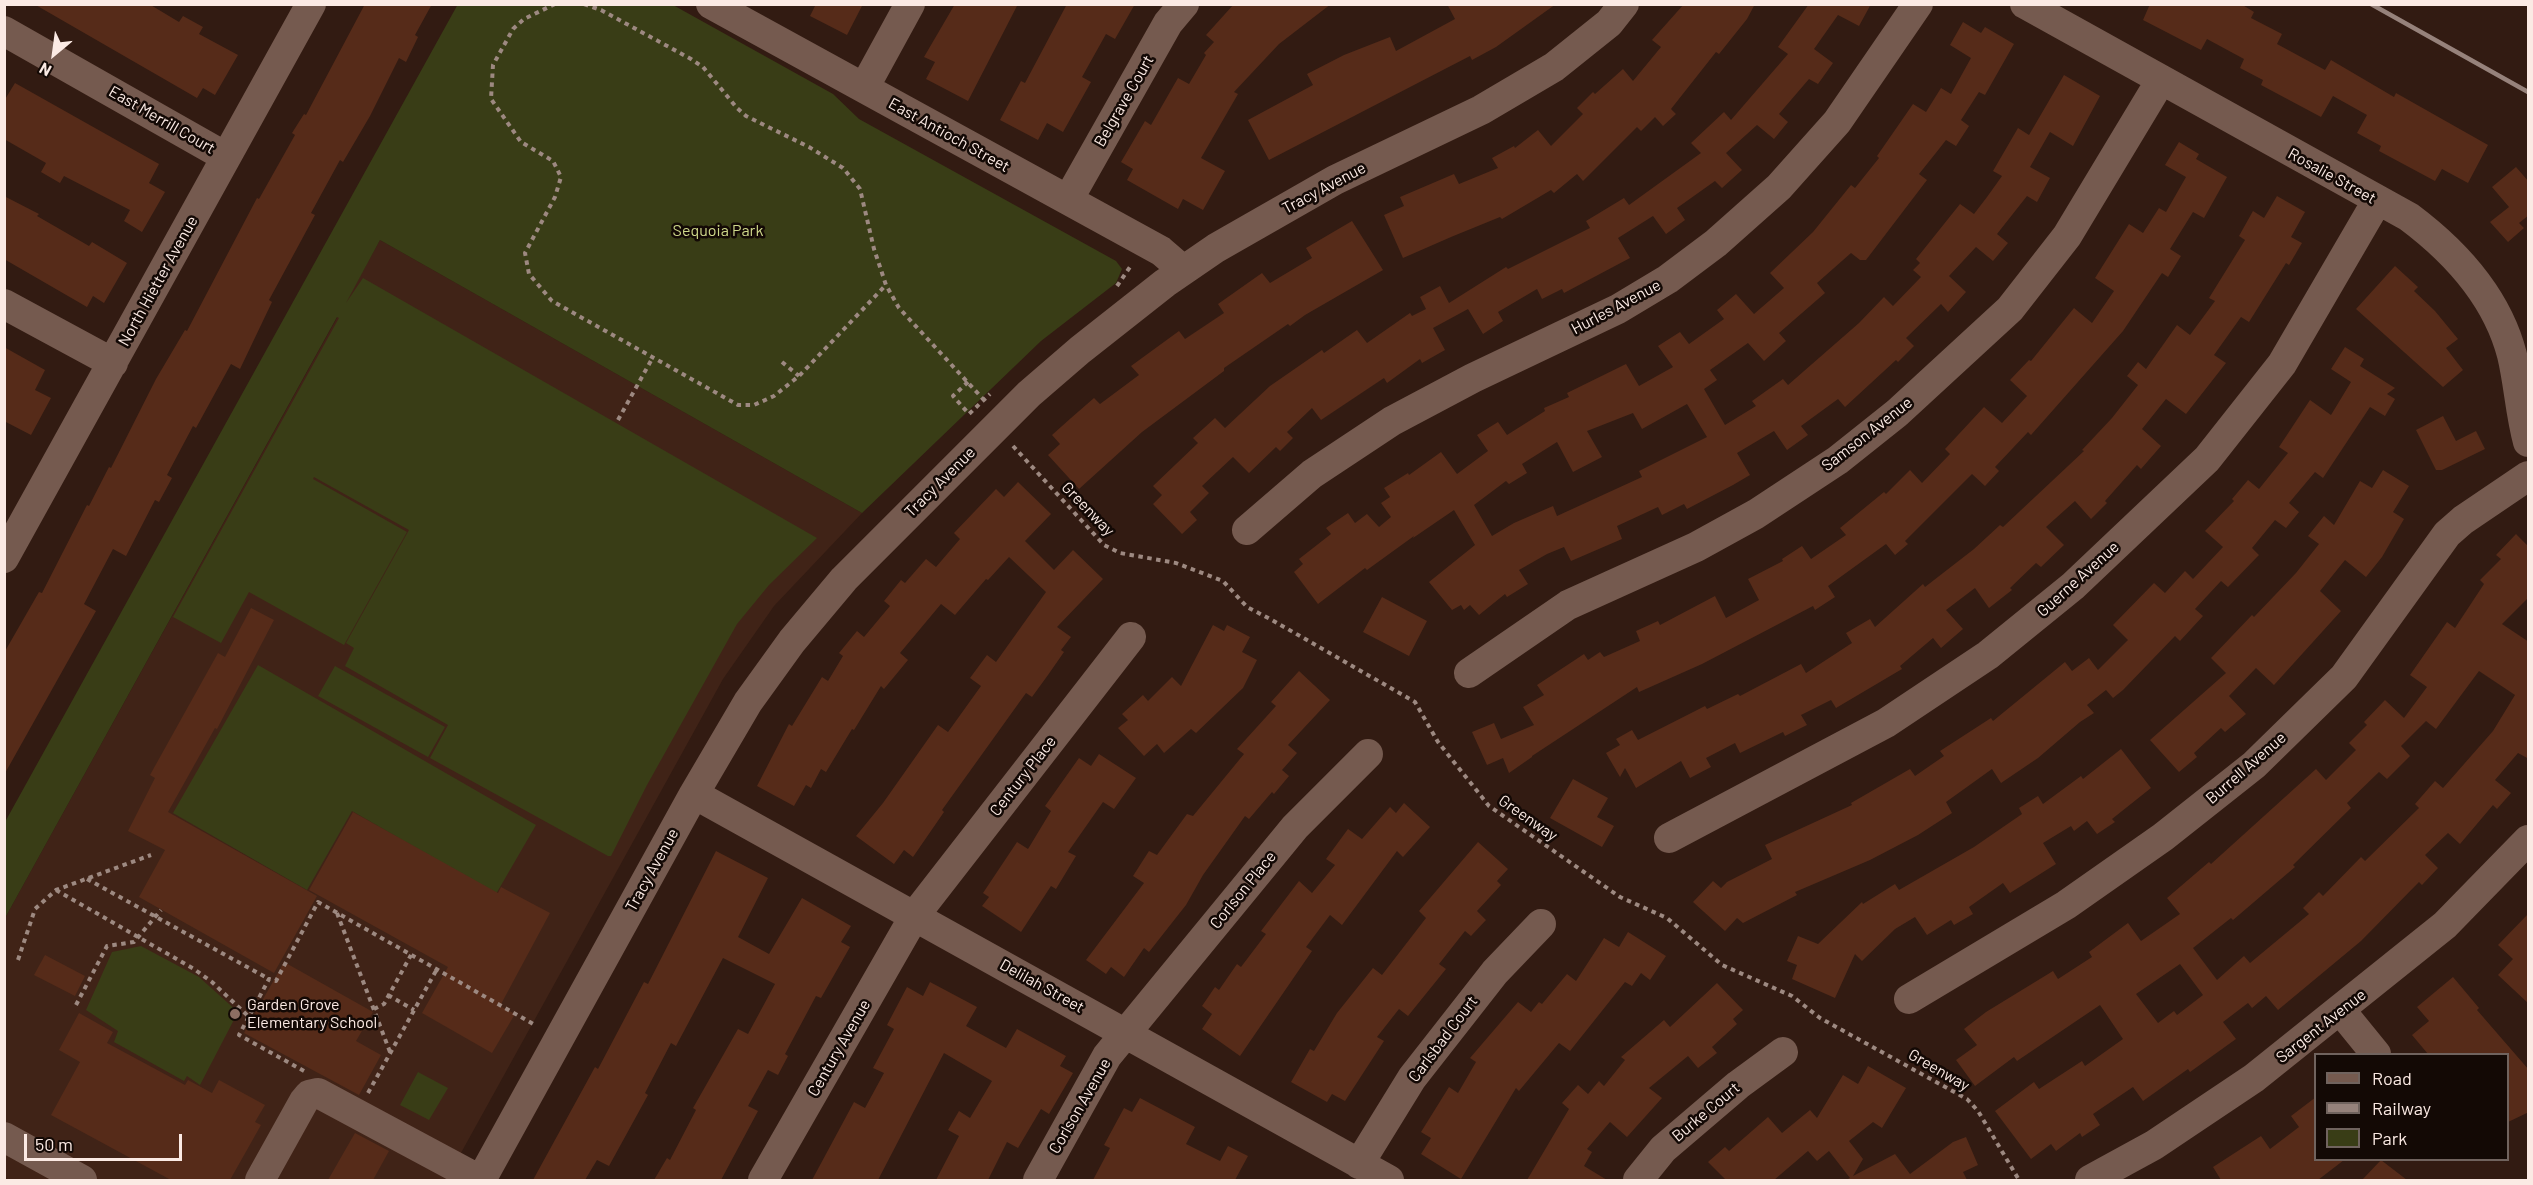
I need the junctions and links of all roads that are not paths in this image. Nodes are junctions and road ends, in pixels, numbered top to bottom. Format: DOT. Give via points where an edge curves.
graph roads {
  1 [pos="310,4"];
  2 [pos="711,4"];
  3 [pos="910,4"];
  4 [pos="1184,4"];
  5 [pos="1624,4"];
  6 [pos="1918,4"];
  7 [pos="2025,4"];
  8 [pos="4,31"];
  9 [pos="2161,80"];
  10 [pos="864,88"];
  11 [pos="226,157"];
  12 [pos="1068,200"];
  13 [pos="2377,201"];
  14 [pos="1183,270"];
  15 [pos="4,304"];
  16 [pos="113,363"];
  17 [pos="2529,442"];
  18 [pos="2529,476"];
  19 [pos="1247,530"];
  20 [pos="4,558"];
  21 [pos="1131,636"];
  22 [pos="1469,673"];
  23 [pos="1368,754"];
  24 [pos="694,794"];
  25 [pos="1669,838"];
  26 [pos="2529,840"];
  27 [pos="915,915"];
  28 [pos="1541,924"];
  29 [pos="1909,999"];
  30 [pos="2341,1011"];
  31 [pos="1125,1033"];
  32 [pos="1783,1052"];
  33 [pos="2375,1053"];
  34 [pos="4,1137"];
  35 [pos="1359,1164"];
  36 [pos="82,1180"];
  37 [pos="260,1180"];
  38 [pos="480,1180"];
  39 [pos="764,1180"];
  40 [pos="1038,1180"];
  41 [pos="1389,1180"];
  42 [pos="1638,1180"];
  43 [pos="2090,1180"];
  1 -- 11 [label="street, North Hietter Avenue"];
  2 -- 10 [label="street, East Antioch Street"];
  3 -- 10 [label="street"];
  4 -- 12 [label="street, Belgrave Court" via="1168,23"];
  5 -- 14 [label="street, Tracy Avenue" via="1609,23 1554,67 1481,110 1335,180"];
  6 -- 19 [label="street, Hurles Avenue" via="1837,122 1779,187 1716,243 1668,279 1618,309 1392,421 1312,474"];
  7 -- 9 [label="street, Rosalie Street"];
  8 -- 11 [label="street, East Merrill Court"];
  9 -- 13 [label="street, Rosalie Street"];
  9 -- 22 [label="street, Samson Avenue" via="2067,236 2010,309 1897,413 1838,460 1756,513 1696,547 1568,605"];
  10 -- 12 [label="street, East Antioch Street"];
  11 -- 16 [label="street, North Hietter Avenue"];
  12 -- 14 [label="street, East Antioch Street" via="1161,251"];
  13 -- 17 [label="street, Rosalie Street" via="2439,239 2487,297 2512,356"];
  13 -- 25 [label="street, Guerne Avenue" via="2282,364 2214,451 2073,586 1988,655 1886,723"];
  14 -- 24 [label="street, Tracy Avenue" via="1029,394 844,579 748,702"];
  15 -- 16 [label="street"];
  16 -- 20 [label="street, North Hietter Avenue"];
  18 -- 29 [label="street, Burrell Avenue" via="2447,534 2344,677 2254,765 2163,837 2066,905"];
  21 -- 27 [label="street, Century Place"];
  23 -- 31 [label="street, Corlson Place" via="1295,827"];
  24 -- 27 [label="street, Delilah Street"];
  24 -- 38 [label="street, Tracy Avenue"];
  26 -- 30 [label="street, Sargent Avenue" via="2445,925"];
  27 -- 31 [label="street, Delilah Street"];
  27 -- 39 [label="street, Century Avenue"];
  28 -- 35 [label="street, Carlsbad Court" via="1495,972 1412,1078"];
  30 -- 33 [label="street"];
  30 -- 43 [label="street, Sargent Avenue" via="2254,1078 2154,1145"];
  31 -- 35 [label="street, Delilah Street"];
  31 -- 40 [label="street, Corlson Avenue" via="1107,1056"];
  32 -- 42 [label="street, Burke Court" via="1663,1149"];
  34 -- 36 [label="street"];
  35 -- 41 [label="street, Delilah Street"];
  37 -- 38 [label="street" via="304,1101 318,1093"];
}
